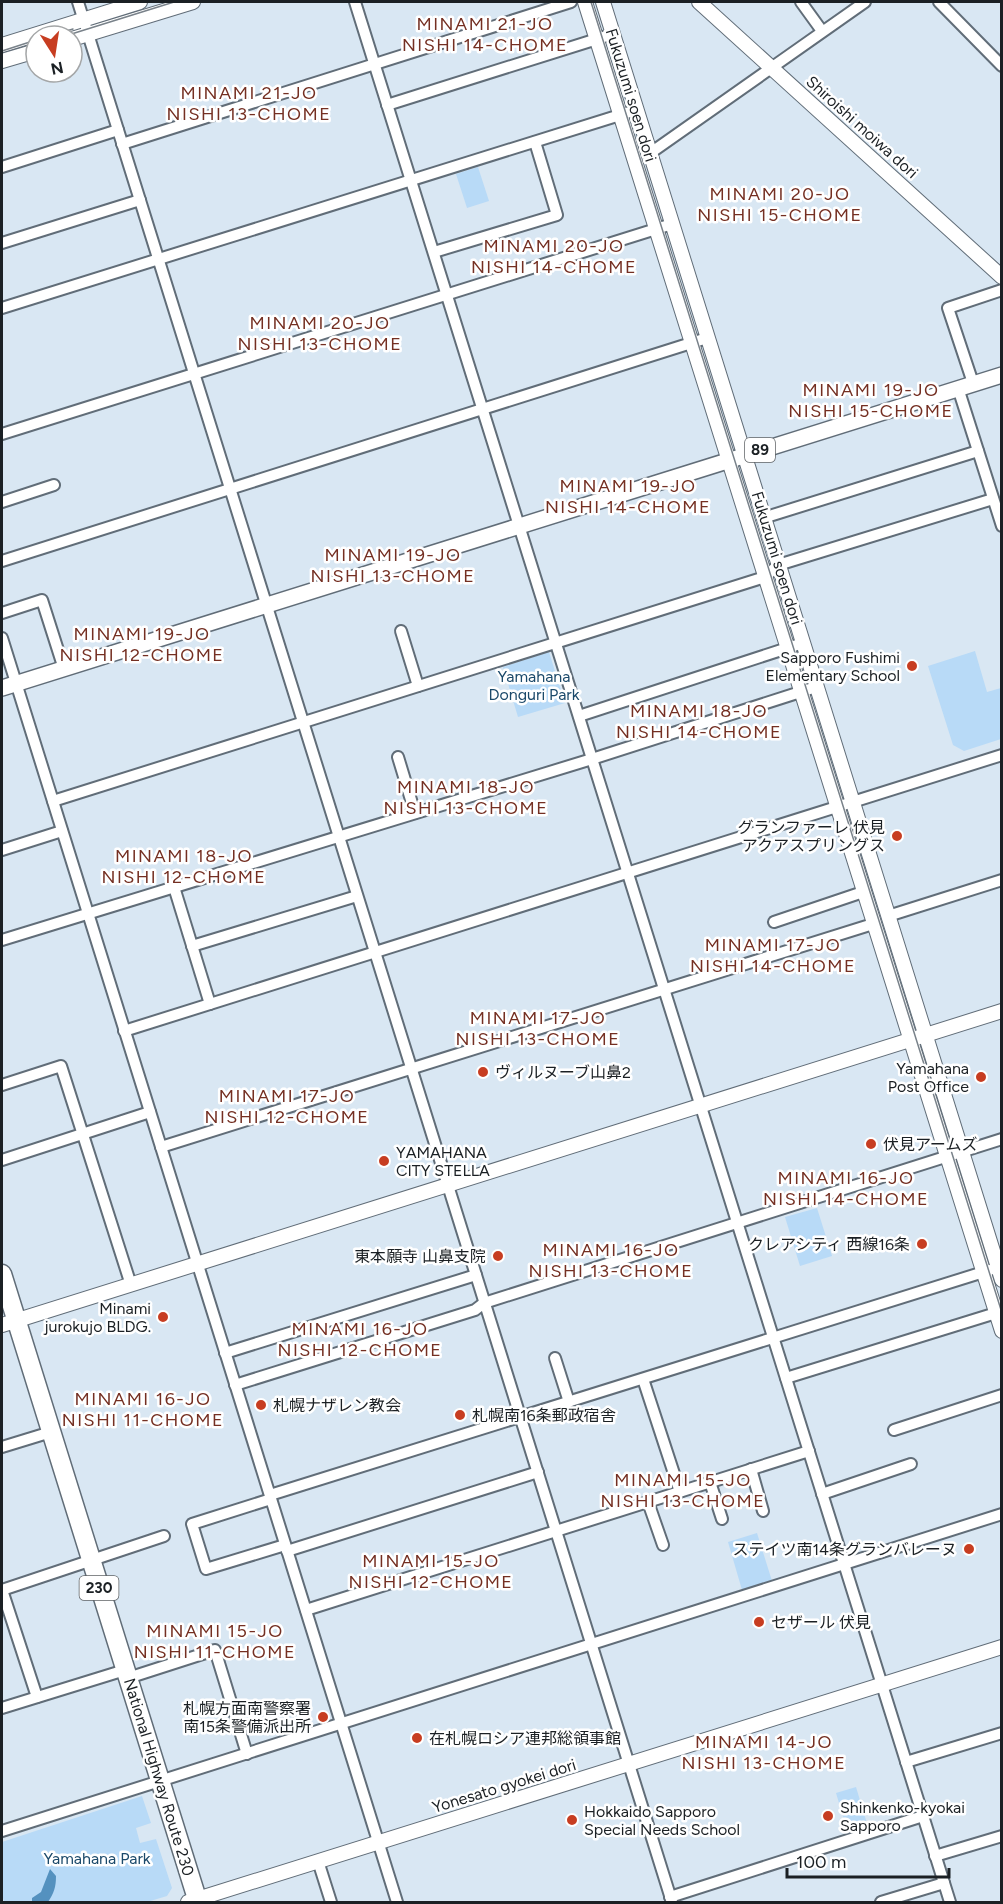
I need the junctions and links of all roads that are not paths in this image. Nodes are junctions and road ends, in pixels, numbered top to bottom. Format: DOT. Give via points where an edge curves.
graph roads {
  1 [pos="78,2"];
  2 [pos="140,2"];
  3 [pos="193,2"];
  4 [pos="355,2"];
  5 [pos="571,2"];
  6 [pos="585,2"];
  7 [pos="603,2"];
  8 [pos="699,2"];
  9 [pos="801,2"];
  10 [pos="865,2"];
  11 [pos="939,2"];
  12 [pos="83,19"];
  13 [pos="822,31"];
  14 [pos="88,34"];
  15 [pos="613,34"];
  16 [pos="84,35"];
  17 [pos="597,39"];
  18 [pos="2,45"];
  19 [pos="24,55"];
  20 [pos="2,61"];
  21 [pos="375,63"];
  22 [pos="1002,66"];
  23 [pos="771,67"];
  24 [pos="387,105"];
  25 [pos="636,110"];
  26 [pos="620,116"];
  27 [pos="118,130"];
  28 [pos="535,142"];
  29 [pos="122,144"];
  30 [pos="649,154"];
  31 [pos="2,167"];
  32 [pos="411,181"];
  33 [pos="140,200"];
  34 [pos="672,224"];
  35 [pos="656,229"];
  36 [pos="2,243"];
  37 [pos="434,252"];
  38 [pos="158,259"];
  39 [pos="1002,277"];
  40 [pos="1002,290"];
  41 [pos="447,294"];
  42 [pos="2,308"];
  43 [pos="707,338"];
  44 [pos="692,343"];
  45 [pos="194,373"];
  46 [pos="1002,375"];
  47 [pos="973,383"];
  48 [pos="958,388"];
  49 [pos="483,408"];
  50 [pos="2,434"];
  51 [pos="978,451"];
  52 [pos="746,455"];
  53 [pos="729,460"];
  54 [pos="54,485"];
  55 [pos="230,488"];
  56 [pos="993,499"];
  57 [pos="2,502"];
  58 [pos="763,518"];
  59 [pos="519,526"];
  60 [pos="1002,526"];
  61 [pos="2,561"];
  62 [pos="778,565"];
  63 [pos="765,577"];
  64 [pos="266,605"];
  65 [pos="2,613"];
  66 [pos="401,631"];
  67 [pos="2,638"];
  68 [pos="556,642"];
  69 [pos="803,643"];
  70 [pos="788,648"];
  71 [pos="64,669"];
  72 [pos="9,686"];
  73 [pos="418,686"];
  74 [pos="816,687"];
  75 [pos="801,691"];
  76 [pos="579,716"];
  77 [pos="303,723"];
  78 [pos="1002,755"];
  79 [pos="398,757"];
  80 [pos="592,759"];
  81 [pos="52,801"];
  82 [pos="852,802"];
  83 [pos="837,807"];
  84 [pos="415,813"];
  85 [pos="62,831"];
  86 [pos="338,837"];
  87 [pos="2,850"];
  88 [pos="628,873"];
  89 [pos="1002,880"];
  90 [pos="174,887"];
  91 [pos="863,891"];
  92 [pos="357,896"];
  93 [pos="88,914"];
  94 [pos="888,916"];
  95 [pos="774,922"];
  96 [pos="873,924"];
  97 [pos="2,940"];
  98 [pos="192,946"];
  99 [pos="375,952"];
  100 [pos="664,990"];
  101 [pos="210,1004"];
  102 [pos="1002,1011"];
  103 [pos="124,1030"];
  104 [pos="927,1034"];
  105 [pos="910,1040"];
  106 [pos="412,1069"];
  107 [pos="2,1085"];
  108 [pos="701,1105"];
  109 [pos="150,1112"];
  110 [pos="83,1134"];
  111 [pos="1002,1139"];
  112 [pos="161,1147"];
  113 [pos="962,1151"];
  114 [pos="946,1156"];
  115 [pos="2,1160"];
  116 [pos="448,1185"];
  117 [pos="738,1223"];
  118 [pos="197,1264"];
  119 [pos="983,1272"];
  120 [pos="1000,1272"];
  121 [pos="2,1274"];
  122 [pos="476,1275"];
  123 [pos="131,1285"];
  124 [pos="484,1303"];
  125 [pos="996,1313"];
  126 [pos="9,1323"];
  127 [pos="1002,1331"];
  128 [pos="773,1337"];
  129 [pos="225,1353"];
  130 [pos="555,1358"];
  131 [pos="786,1378"];
  132 [pos="643,1379"];
  133 [pos="235,1385"];
  134 [pos="1002,1395"];
  135 [pos="569,1402"];
  136 [pos="520,1417"];
  137 [pos="894,1430"];
  138 [pos="51,1432"];
  139 [pos="2,1447"];
  140 [pos="809,1451"];
  141 [pos="911,1464"];
  142 [pos="751,1469"];
  143 [pos="538,1472"];
  144 [pos="710,1482"];
  145 [pos="680,1492"];
  146 [pos="822,1494"];
  147 [pos="270,1497"];
  148 [pos="648,1502"];
  149 [pos="763,1511"];
  150 [pos="1002,1514"];
  151 [pos="722,1519"];
  152 [pos="556,1532"];
  153 [pos="164,1536"];
  154 [pos="663,1545"];
  155 [pos="286,1548"];
  156 [pos="91,1560"];
  157 [pos="844,1564"];
  158 [pos="2,1590"];
  159 [pos="306,1610"];
  160 [pos="592,1646"];
  161 [pos="1002,1647"];
  162 [pos="126,1674"];
  163 [pos="882,1685"];
  164 [pos="37,1697"];
  165 [pos="2,1708"];
  166 [pos="341,1724"];
  167 [pos="1002,1733"];
  168 [pos="247,1754"];
  169 [pos="906,1762"];
  170 [pos="629,1764"];
  171 [pos="160,1782"];
  172 [pos="923,1816"];
  173 [pos="2,1831"];
  174 [pos="1002,1836"];
  175 [pos="378,1842"];
  176 [pos="935,1856"];
  177 [pos="318,1861"];
  178 [pos="944,1883"];
  179 [pos="671,1900"];
  180 [pos="194,1901"];
  181 [pos="331,1902"];
  182 [pos="397,1902"];
  183 [pos="881,1902"];
  184 [pos="950,1902"];
  1 -- 12 [label="street"];
  2 -- 12 [label="street"];
  3 -- 14 [label="street"];
  4 -- 21 [label="street"];
  5 -- 21 [label="street"];
  6 -- 17 [label="street, Fukuzumi soen dori"];
  7 -- 15 [label="street, Fukuzumi soen dori"];
  8 -- 23 [label="street, Shiroishi moiwa dori"];
  9 -- 13 [label="street"];
  10 -- 13 [label="street"];
  11 -- 22 [label="street"];
  12 -- 14 [label="street"];
  12 -- 18 [label="street"];
  13 -- 23 [label="street"];
  14 -- 16 [label="street"];
  14 -- 27 [label="street"];
  15 -- 17 [label="street"];
  15 -- 25 [label="street, Fukuzumi soen dori"];
  17 -- 24 [label="street"];
  17 -- 26 [label="street, Fukuzumi soen dori"];
  19 -- 20 [label="street"];
  21 -- 24 [label="street"];
  21 -- 29 [label="street"];
  23 -- 30 [label="street"];
  23 -- 39 [label="street, Shiroishi moiwa dori"];
  24 -- 32 [label="street"];
  25 -- 26 [label="street"];
  25 -- 30 [label="street, Fukuzumi soen dori"];
  26 -- 28 [label="street"];
  26 -- 35 [label="street, Fukuzumi soen dori"];
  27 -- 29 [label="street"];
  27 -- 31 [label="street"];
  28 -- 32 [label="street"];
  28 -- 37 [label="street" via="557,215"];
  29 -- 33 [label="street"];
  30 -- 34 [label="street, Fukuzumi soen dori"];
  32 -- 37 [label="street"];
  32 -- 38 [label="street"];
  33 -- 36 [label="street"];
  33 -- 38 [label="street"];
  34 -- 35 [label="street"];
  34 -- 43 [label="street, Fukuzumi soen dori"];
  35 -- 41 [label="street"];
  35 -- 44 [label="street, Fukuzumi soen dori"];
  37 -- 41 [label="street"];
  38 -- 42 [label="street"];
  38 -- 45 [label="street"];
  40 -- 47 [label="street" via="948,308"];
  41 -- 45 [label="street"];
  41 -- 49 [label="street"];
  43 -- 44 [label="street"];
  43 -- 52 [label="street, Fukuzumi soen dori"];
  44 -- 49 [label="street"];
  44 -- 53 [label="street, Fukuzumi soen dori"];
  45 -- 50 [label="street"];
  45 -- 55 [label="street"];
  46 -- 47 [label="main road, 89"];
  47 -- 48 [label="main road, 89"];
  48 -- 51 [label="street"];
  48 -- 52 [label="main road, 89"];
  49 -- 55 [label="street"];
  49 -- 59 [label="street"];
  51 -- 56 [label="street"];
  51 -- 58 [label="street"];
  52 -- 53 [label="main road, 89"];
  52 -- 58 [label="street, Fukuzumi soen dori"];
  53 -- 59 [label="main road, 89"];
  53 -- 63 [label="street, Fukuzumi soen dori"];
  54 -- 57 [label="street"];
  55 -- 61 [label="street"];
  55 -- 64 [label="street"];
  56 -- 60 [label="street"];
  56 -- 62 [label="street"];
  58 -- 62 [label="street, Fukuzumi soen dori"];
  59 -- 64 [label="main road, 89"];
  59 -- 68 [label="street"];
  62 -- 63 [label="street"];
  62 -- 69 [label="street, Fukuzumi soen dori"];
  63 -- 68 [label="street"];
  63 -- 70 [label="street, Fukuzumi soen dori"];
  64 -- 71 [label="main road, 89"];
  64 -- 77 [label="street"];
  65 -- 71 [label="street" via="42,600"];
  66 -- 73 [label="street"];
  67 -- 72 [label="street"];
  68 -- 73 [label="street"];
  68 -- 76 [label="street"];
  69 -- 70 [label="street"];
  69 -- 74 [label="street, Fukuzumi soen dori"];
  70 -- 75 [label="street, Fukuzumi soen dori"];
  70 -- 76 [label="street"];
  71 -- 72 [label="main road, 89"];
  72 -- 81 [label="street"];
  73 -- 77 [label="street"];
  74 -- 75 [label="street"];
  74 -- 82 [label="street, Fukuzumi soen dori"];
  75 -- 80 [label="street"];
  75 -- 83 [label="street, Fukuzumi soen dori"];
  76 -- 80 [label="street"];
  77 -- 81 [label="street"];
  77 -- 86 [label="street"];
  78 -- 82 [label="street"];
  79 -- 84 [label="street"];
  80 -- 84 [label="street"];
  80 -- 88 [label="street"];
  81 -- 85 [label="street"];
  82 -- 83 [label="street"];
  82 -- 94 [label="street, Fukuzumi soen dori"];
  83 -- 88 [label="street"];
  83 -- 91 [label="street, Fukuzumi soen dori"];
  84 -- 86 [label="street"];
  85 -- 87 [label="street"];
  85 -- 93 [label="street"];
  86 -- 90 [label="street"];
  86 -- 92 [label="street"];
  88 -- 99 [label="street"];
  88 -- 100 [label="street"];
  89 -- 94 [label="street"];
  90 -- 93 [label="street"];
  90 -- 98 [label="street"];
  91 -- 95 [label="street"];
  91 -- 96 [label="street, Fukuzumi soen dori"];
  92 -- 98 [label="street"];
  92 -- 99 [label="street"];
  93 -- 97 [label="street"];
  93 -- 103 [label="street"];
  94 -- 104 [label="street, Fukuzumi soen dori"];
  96 -- 100 [label="street"];
  96 -- 105 [label="street, Fukuzumi soen dori"];
  98 -- 101 [label="street"];
  99 -- 101 [label="street"];
  99 -- 106 [label="street"];
  100 -- 106 [label="street"];
  100 -- 108 [label="street"];
  101 -- 103 [label="street"];
  102 -- 104 [label="street"];
  103 -- 109 [label="street"];
  104 -- 105 [label="street"];
  104 -- 113 [label="street, Fukuzumi soen dori"];
  105 -- 108 [label="street"];
  105 -- 114 [label="street, Fukuzumi soen dori"];
  106 -- 112 [label="street"];
  106 -- 116 [label="street"];
  107 -- 110 [label="street" via="61,1066"];
  108 -- 116 [label="street"];
  108 -- 117 [label="street"];
  109 -- 110 [label="street"];
  109 -- 112 [label="street"];
  110 -- 115 [label="street"];
  110 -- 123 [label="street"];
  111 -- 113 [label="street"];
  112 -- 118 [label="street"];
  113 -- 114 [label="street"];
  113 -- 120 [label="street, Fukuzumi soen dori"];
  114 -- 117 [label="street"];
  114 -- 119 [label="street, Fukuzumi soen dori"];
  116 -- 118 [label="street"];
  116 -- 122 [label="street"];
  117 -- 124 [label="street"];
  117 -- 128 [label="street"];
  118 -- 123 [label="street"];
  118 -- 129 [label="street"];
  119 -- 120 [label="street"];
  119 -- 125 [label="street, Fukuzumi soen dori"];
  119 -- 128 [label="street"];
  121 -- 126 [label="highway, National Highway Route 230 / 230"];
  122 -- 124 [label="street"];
  122 -- 129 [label="street"];
  123 -- 126 [label="street"];
  124 -- 133 [label="street" via="475,1310"];
  124 -- 136 [label="street"];
  125 -- 127 [label="street, Fukuzumi soen dori"];
  125 -- 131 [label="street"];
  126 -- 138 [label="highway, National Highway Route 230 / 230"];
  128 -- 131 [label="street"];
  128 -- 132 [label="street"];
  129 -- 133 [label="street"];
  130 -- 135 [label="street"];
  131 -- 140 [label="street"];
  132 -- 135 [label="street"];
  132 -- 145 [label="street"];
  133 -- 147 [label="street"];
  134 -- 137 [label="street"];
  135 -- 136 [label="street"];
  136 -- 143 [label="street"];
  136 -- 147 [label="street"];
  138 -- 139 [label="street"];
  138 -- 156 [label="highway, National Highway Route 230 / 230"];
  140 -- 142 [label="street"];
  140 -- 146 [label="street"];
  141 -- 146 [label="street"];
  142 -- 144 [label="street"];
  142 -- 149 [label="street"];
  143 -- 152 [label="street"];
  143 -- 155 [label="street"];
  144 -- 145 [label="street"];
  144 -- 151 [label="street"];
  145 -- 148 [label="street"];
  146 -- 157 [label="street"];
  147 -- 155 [label="street"];
  147 -- 155 [label="street" via="192,1524 206,1569"];
  148 -- 152 [label="street"];
  148 -- 154 [label="street"];
  150 -- 157 [label="street"];
  152 -- 159 [label="street"];
  152 -- 160 [label="street"];
  153 -- 156 [label="street"];
  155 -- 159 [label="street"];
  156 -- 158 [label="street"];
  156 -- 162 [label="highway, National Highway Route 230 / 230"];
  157 -- 160 [label="street"];
  157 -- 163 [label="street"];
  158 -- 164 [label="street"];
  159 -- 166 [label="street"];
  160 -- 166 [label="street"];
  160 -- 170 [label="street"];
  161 -- 163 [label="street, Yonesato gyokei dori"];
  162 -- 164 [label="street"];
  162 -- 168 [label="street" via="215,1650"];
  162 -- 171 [label="highway, National Highway Route 230 / 230"];
  163 -- 169 [label="street"];
  163 -- 170 [label="street, Yonesato gyokei dori"];
  164 -- 165 [label="street"];
  166 -- 168 [label="street"];
  166 -- 175 [label="street"];
  167 -- 169 [label="street"];
  168 -- 171 [label="street"];
  169 -- 172 [label="street"];
  170 -- 175 [label="street, Yonesato gyokei dori"];
  170 -- 179 [label="street"];
  171 -- 173 [label="street"];
  171 -- 180 [label="highway, National Highway Route 230 / 230"];
  172 -- 176 [label="street"];
  172 -- 179 [label="street"];
  174 -- 176 [label="street"];
  175 -- 177 [label="street, Yonesato gyokei dori"];
  175 -- 182 [label="street"];
  176 -- 178 [label="street"];
  177 -- 180 [label="street, Yonesato gyokei dori"];
  177 -- 181 [label="street"];
  178 -- 183 [label="street"];
  178 -- 184 [label="street"];
}
